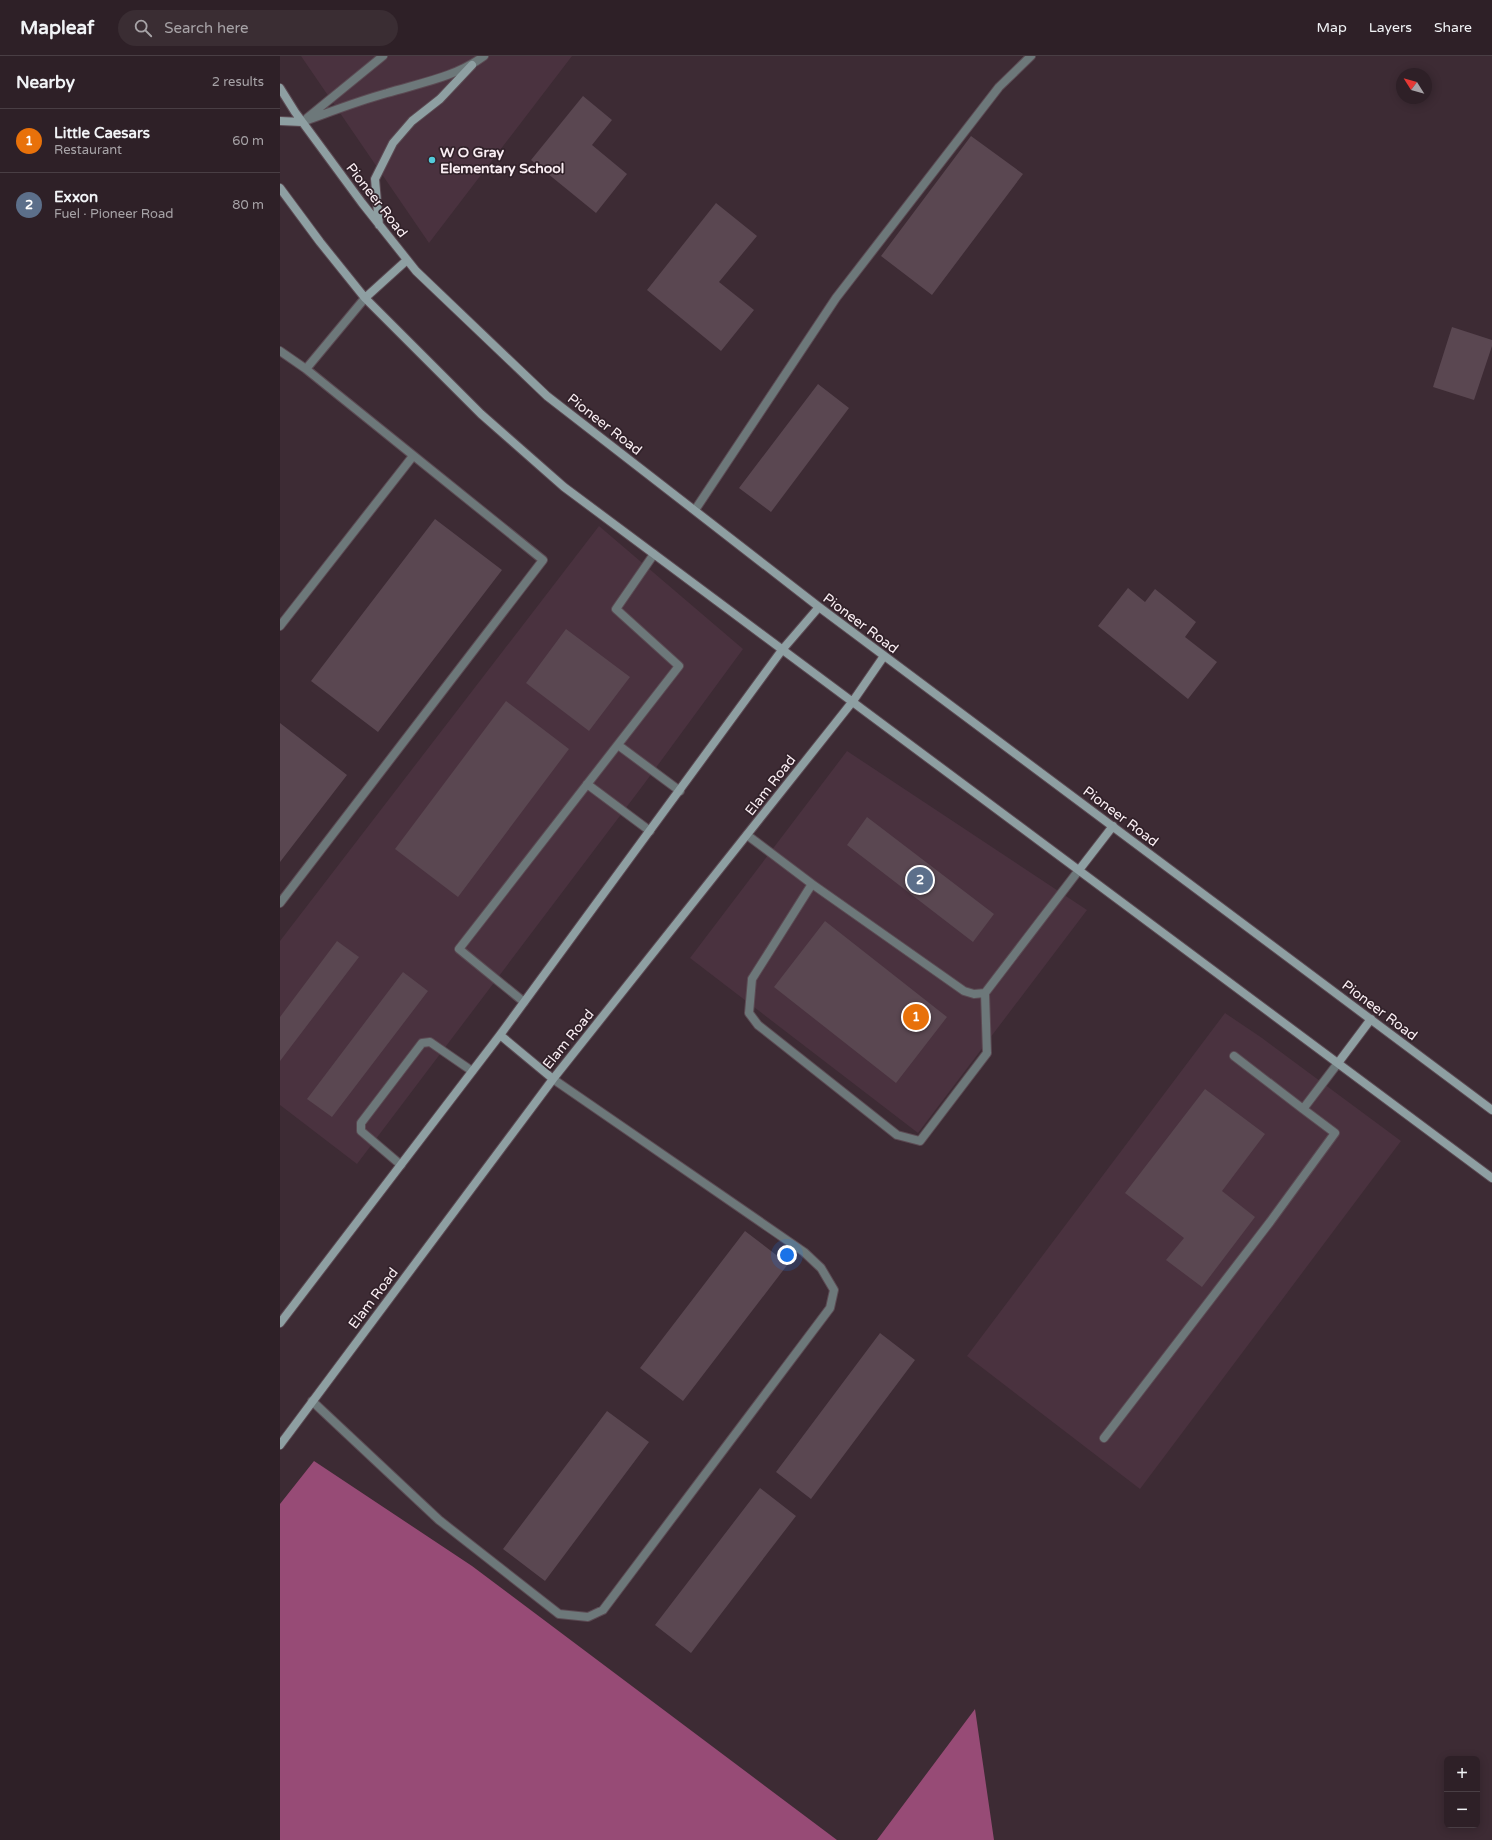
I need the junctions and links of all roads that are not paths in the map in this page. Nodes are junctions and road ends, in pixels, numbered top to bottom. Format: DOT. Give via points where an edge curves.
graph roads {
  1 [pos="383,56"];
  2 [pos="484,56"];
  3 [pos="1031,56"];
  4 [pos="472,65"];
  5 [pos="280,88"];
  6 [pos="280,120"];
  7 [pos="302,122"];
  8 [pos="280,188"];
  9 [pos="380,225"];
  10 [pos="407,260"];
  11 [pos="365,298"];
  12 [pos="280,351"];
  13 [pos="306,369"];
  14 [pos="413,456"];
  15 [pos="694,510"];
  16 [pos="654,554"];
  17 [pos="819,607"];
  18 [pos="280,626"];
  19 [pos="782,650"];
  20 [pos="884,656"];
  21 [pos="852,701"];
  22 [pos="618,745"];
  23 [pos="587,784"];
  24 [pos="680,791"];
  25 [pos="1113,826"];
  26 [pos="650,831"];
  27 [pos="747,835"];
  28 [pos="1079,870"];
  29 [pos="812,884"];
  30 [pos="280,902"];
  31 [pos="985,993"];
  32 [pos="524,1002"];
  33 [pos="1370,1019"];
  34 [pos="500,1035"];
  35 [pos="1234,1056"];
  36 [pos="1338,1063"];
  37 [pos="472,1071"];
  38 [pos="553,1079"];
  39 [pos="1303,1109"];
  40 [pos="1492,1110"];
  41 [pos="401,1165"];
  42 [pos="1492,1178"];
  43 [pos="280,1323"];
  44 [pos="312,1401"];
  45 [pos="1104,1438"];
  46 [pos="280,1444"];
  1 -- 7 [label="lane"];
  2 -- 4 [label="lane"];
  3 -- 15 [label="lane" via="999,88 836,298"];
  4 -- 7 [label="lane"];
  4 -- 9 [label="main road" via="440,99 412,121 393,143 376,179"];
  5 -- 7 [label="main road, Pioneer Road"];
  6 -- 7 [label="main road"];
  7 -- 9 [label="main road, Pioneer Road"];
  8 -- 11 [label="main road"];
  9 -- 10 [label="main road, Pioneer Road"];
  10 -- 11 [label="main road"];
  10 -- 15 [label="main road, Pioneer Road" via="547,396"];
  11 -- 13 [label="lane"];
  11 -- 16 [label="main road" via="481,414 564,487"];
  12 -- 13 [label="lane"];
  13 -- 14 [label="lane"];
  14 -- 18 [label="lane"];
  14 -- 30 [label="lane" via="543,560"];
  15 -- 17 [label="main road, Pioneer Road"];
  16 -- 19 [label="main road"];
  16 -- 22 [label="lane" via="616,609 679,666"];
  17 -- 19 [label="main road"];
  17 -- 20 [label="main road, Pioneer Road"];
  19 -- 21 [label="main road"];
  19 -- 24 [label="main road"];
  20 -- 21 [label="main road, Elam Road"];
  20 -- 25 [label="main road, Pioneer Road"];
  21 -- 27 [label="main road, Elam Road"];
  21 -- 28 [label="main road"];
  22 -- 23 [label="lane"];
  22 -- 24 [label="lane"];
  23 -- 26 [label="lane"];
  23 -- 32 [label="lane" via="459,949"];
  24 -- 26 [label="main road"];
  25 -- 28 [label="main road"];
  25 -- 33 [label="main road, Pioneer Road"];
  26 -- 32 [label="main road"];
  27 -- 29 [label="lane"];
  27 -- 38 [label="main road, Elam Road"];
  28 -- 31 [label="lane"];
  28 -- 36 [label="main road"];
  29 -- 31 [label="lane" via="964,991 974,994"];
  29 -- 31 [label="lane" via="752,979 749,1013 758,1025 897,1135 920,1140 987,1054"];
  32 -- 34 [label="main road"];
  33 -- 36 [label="main road"];
  33 -- 40 [label="main road, Pioneer Road"];
  34 -- 37 [label="main road"];
  34 -- 38 [label="main road"];
  35 -- 39 [label="lane"];
  36 -- 39 [label="lane"];
  36 -- 42 [label="main road"];
  37 -- 41 [label="main road"];
  37 -- 41 [label="lane" via="430,1042 422,1043 384,1092 361,1123 361,1131"];
  38 -- 44 [label="main road, Elam Road"];
  38 -- 44 [label="lane" via="804,1252 821,1268 834,1290 830,1308 603,1610 588,1616 560,1614 553,1610 439,1520"];
  39 -- 45 [label="lane" via="1334,1133 1270,1222"];
  41 -- 43 [label="main road"];
  44 -- 46 [label="main road, Elam Road"];
}
